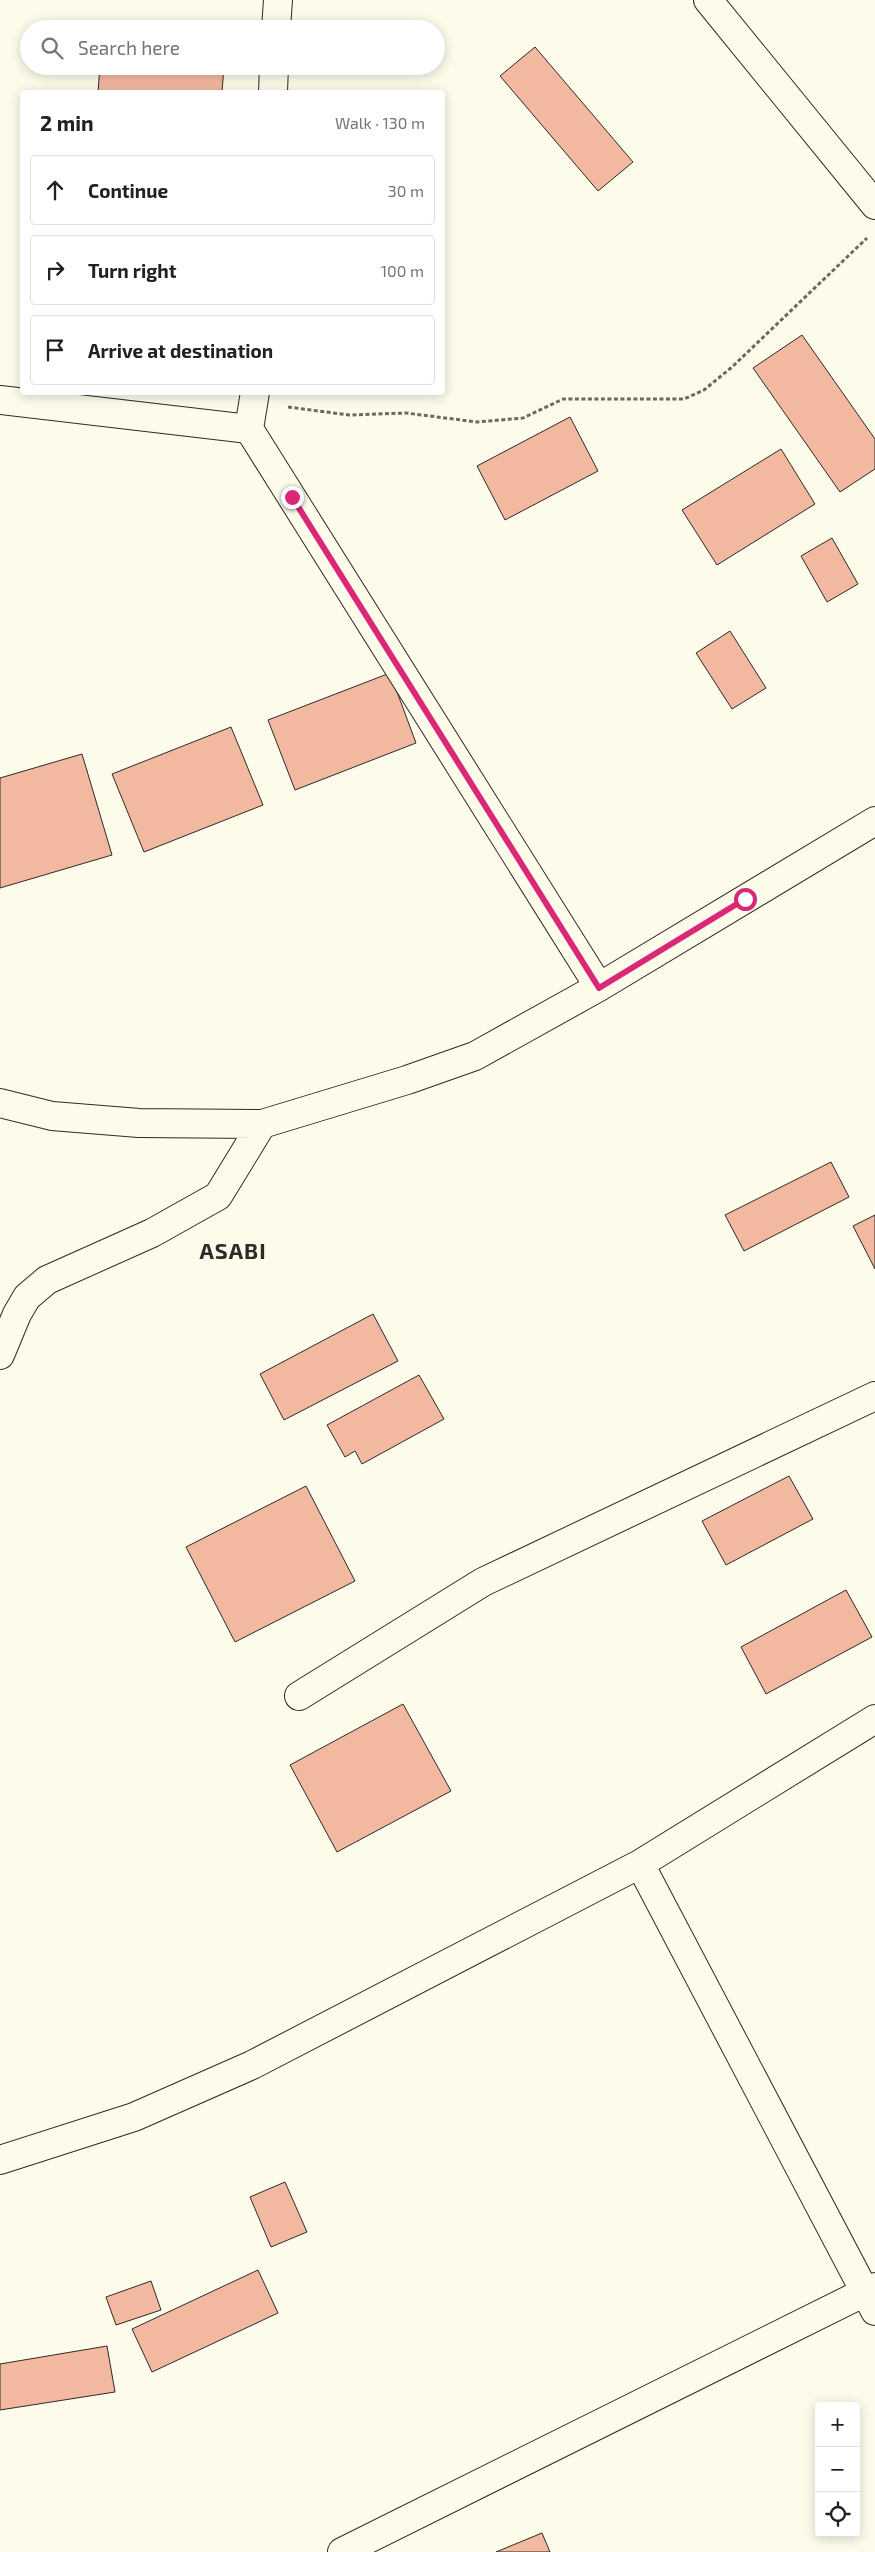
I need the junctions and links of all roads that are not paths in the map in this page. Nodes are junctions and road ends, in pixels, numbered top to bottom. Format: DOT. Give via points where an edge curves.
graph roads {
  1 [pos="278,0"];
  2 [pos="708,0"];
  3 [pos="277,20"];
  4 [pos="274,75"];
  5 [pos="273,90"];
  6 [pos="875,205"];
  7 [pos="254,398"];
  8 [pos="0,400"];
  9 [pos="249,429"];
  10 [pos="875,821"];
  11 [pos="599,988"];
  12 [pos="0,1103"];
  13 [pos="262,1124"];
  14 [pos="0,1354"];
  15 [pos="875,1396"];
  16 [pos="299,1696"];
  17 [pos="875,1719"];
  18 [pos="640,1864"];
  19 [pos="0,2160"];
  20 [pos="872,2297"];
  21 [pos="342,2552"];
  1 -- 3 [label="street"];
  2 -- 6 [label="street"];
  4 -- 5 [label="street"];
  7 -- 9 [label="street"];
  8 -- 9 [label="street"];
  9 -- 11 [label="street"];
  10 -- 11 [label="street"];
  11 -- 13 [label="street" via="474,1056"];
  12 -- 13 [label="street" via="52,1116 129,1123"];
  13 -- 14 [label="street" via="218,1196 152,1233 47,1280 27,1297 16,1314"];
  15 -- 16 [label="street" via="483,1582"];
  17 -- 18 [label="street"];
  18 -- 19 [label="street" via="252,2065 134,2117"];
  18 -- 20 [label="street"];
  20 -- 21 [label="street"];
}
